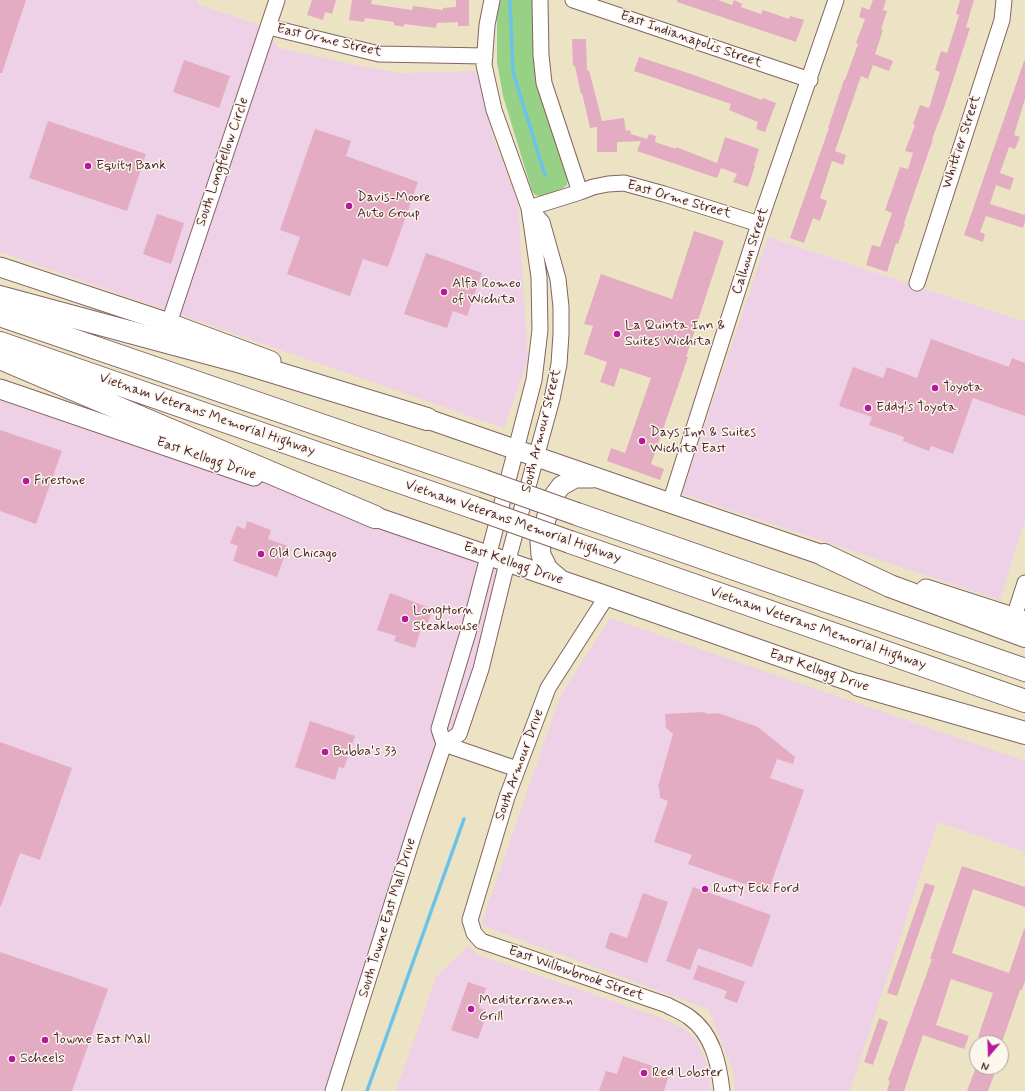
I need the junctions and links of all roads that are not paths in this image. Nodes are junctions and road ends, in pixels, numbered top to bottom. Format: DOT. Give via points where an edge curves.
graph roads {
  1 [pos="278,0"];
  2 [pos="492,0"];
  3 [pos="540,0"];
  4 [pos="573,0"];
  5 [pos="836,0"];
  6 [pos="1004,0"];
  7 [pos="269,27"];
  8 [pos="485,56"];
  9 [pos="810,80"];
  10 [pos="580,192"];
  11 [pos="529,208"];
  12 [pos="759,224"];
  13 [pos="0,267"];
  14 [pos="917,283"];
  15 [pos="0,297"];
  16 [pos="0,315"];
  17 [pos="169,324"];
  18 [pos="0,343"];
  19 [pos="0,358"];
  20 [pos="0,388"];
  21 [pos="427,419"];
  22 [pos="515,450"];
  23 [pos="537,457"];
  24 [pos="596,477"];
  25 [pos="670,504"];
  26 [pos="375,517"];
  27 [pos="824,555"];
  28 [pos="488,556"];
  29 [pos="507,563"];
  30 [pos="561,580"];
  31 [pos="1025,583"];
  32 [pos="607,596"];
  33 [pos="1019,619"];
  34 [pos="1025,636"];
  35 [pos="1025,670"];
  36 [pos="859,685"];
  37 [pos="1025,701"];
  38 [pos="1025,733"];
  39 [pos="1025,743"];
  40 [pos="444,744"];
  41 [pos="517,769"];
  42 [pos="486,943"];
  43 [pos="333,1091"];
  44 [pos="722,1091"];
  1 -- 7 [label="street, South Longfellow Circle"];
  2 -- 8 [label="street, South Armour Street"];
  3 -- 10 [label="street" via="544,83"];
  4 -- 9 [label="street, East Indianapolis Street"];
  5 -- 9 [label="street, Calhoun Street"];
  6 -- 14 [label="street, Whittier Street" via="1002,20"];
  7 -- 8 [label="street, East Orme Street" via="379,54"];
  7 -- 17 [label="street, South Longfellow Circle"];
  8 -- 11 [label="street, South Armour Street" via="484,64 494,110"];
  9 -- 12 [label="street, Calhoun Street"];
  10 -- 11 [label="street, East Orme Street"];
  10 -- 12 [label="street, East Orme Street" via="593,187 624,183"];
  11 -- 22 [label="street, South Armour Street" via="539,277 540,330 534,380"];
  11 -- 23 [label="street, South Armour Street" via="542,222 558,280 561,307 559,364"];
  12 -- 25 [label="street, Calhoun Street"];
  13 -- 17 [label="main road"];
  15 -- 21 [label="highway" via="241,362"];
  16 -- 35 [label="highway, Vietnam Veterans Memorial Highway, bridge"];
  17 -- 21 [label="main road"];
  18 -- 37 [label="highway, Vietnam Veterans Memorial Highway, bridge"];
  19 -- 26 [label="highway"];
  20 -- 26 [label="main road, East Kellogg Drive"];
  21 -- 22 [label="main road"];
  22 -- 23 [label="main road"];
  22 -- 28 [label="street, South Armour Street"];
  23 -- 24 [label="main road"];
  23 -- 29 [label="street, South Armour Street"];
  24 -- 25 [label="main road"];
  24 -- 30 [label="main road" via="575,478 561,486 552,498 540,541 541,555 548,569"];
  25 -- 27 [label="main road"];
  26 -- 28 [label="main road, East Kellogg Drive"];
  27 -- 33 [label="main road"];
  27 -- 34 [label="highway" via="890,586"];
  28 -- 29 [label="main road, East Kellogg Drive"];
  28 -- 40 [label="street" via="470,626 438,729"];
  29 -- 30 [label="main road, East Kellogg Drive"];
  29 -- 40 [label="street" via="481,669 459,734"];
  30 -- 32 [label="main road, East Kellogg Drive"];
  31 -- 33 [label="street"];
  32 -- 36 [label="main road, East Kellogg Drive"];
  32 -- 41 [label="street, South Armour Drive" via="548,688"];
  36 -- 38 [label="highway"];
  36 -- 39 [label="main road, East Kellogg Drive"];
  40 -- 41 [label="street"];
  40 -- 43 [label="street, South Towne East Mall Drive"];
  41 -- 42 [label="street, South Armour Drive" via="470,920 474,933"];
  42 -- 44 [label="street, East Willowbrook Street" via="666,1005 688,1017 703,1032 714,1051"];
}
